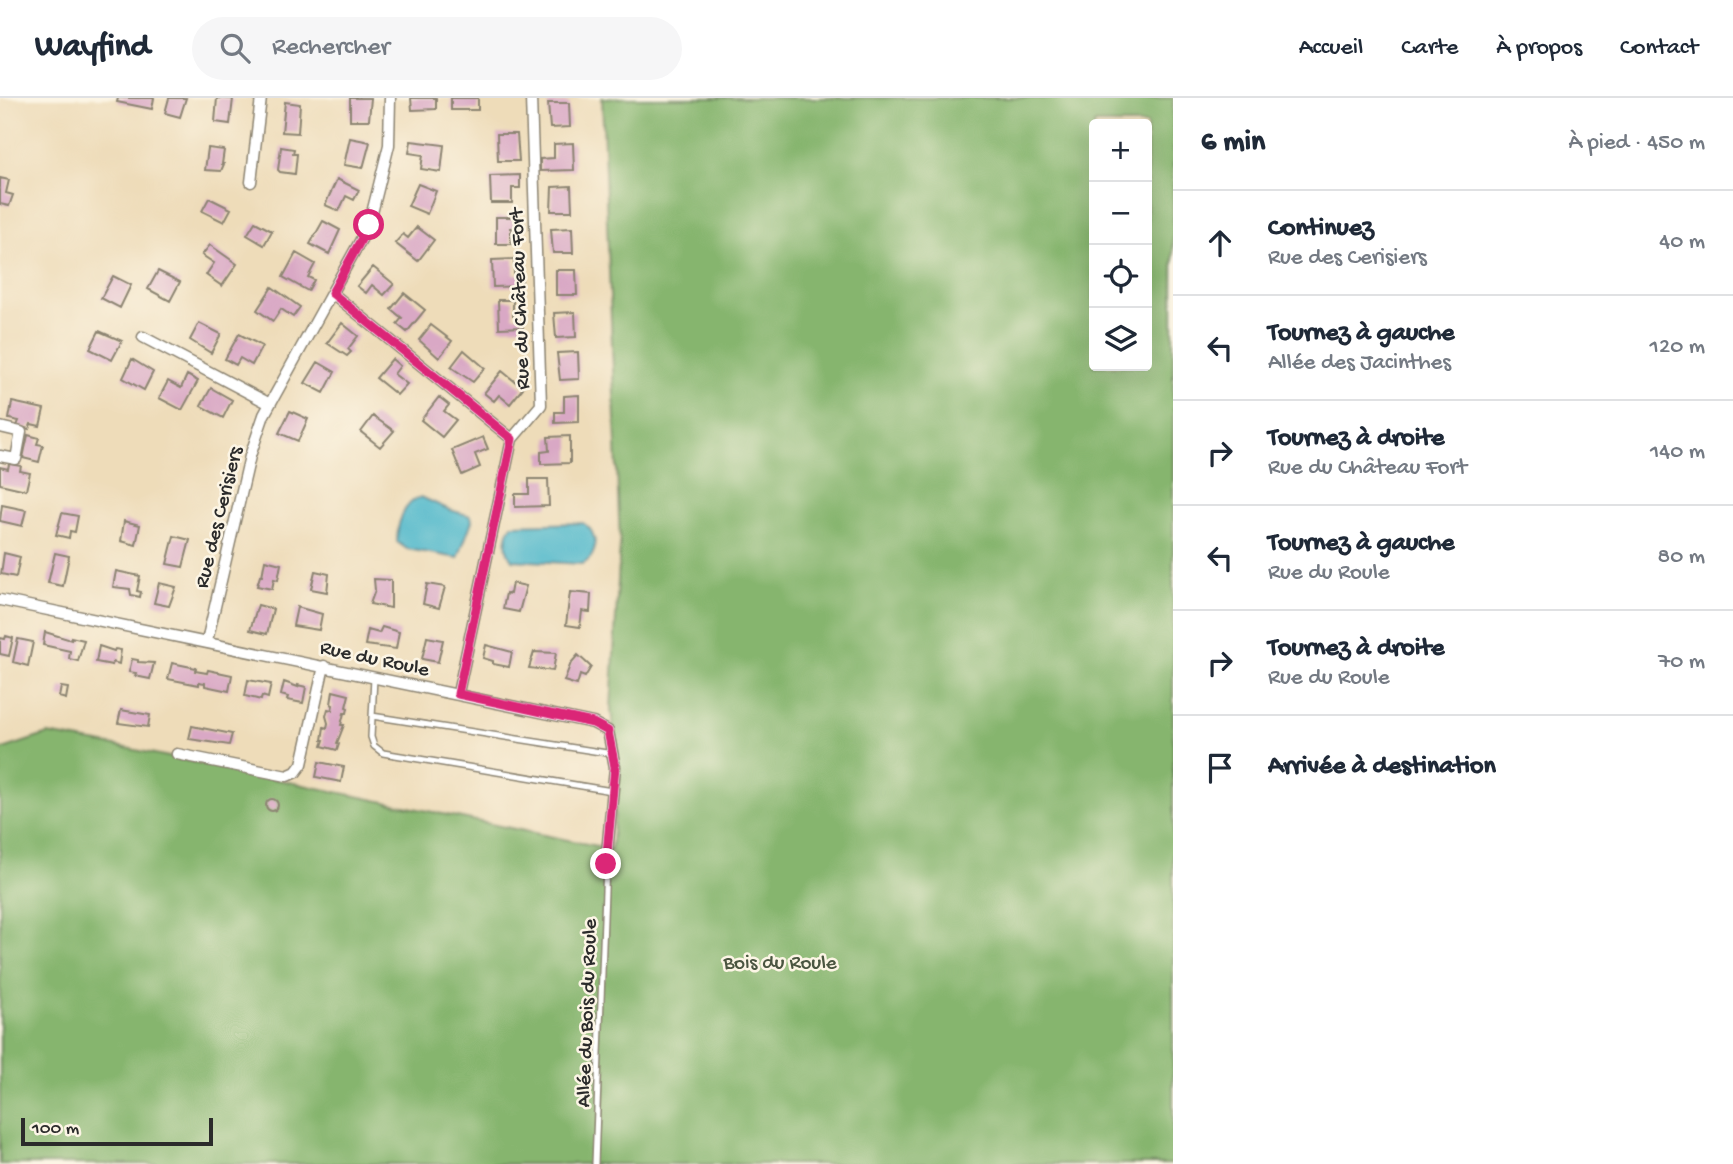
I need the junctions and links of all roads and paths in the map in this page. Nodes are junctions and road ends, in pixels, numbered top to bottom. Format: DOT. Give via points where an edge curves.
graph roads {
  1 [pos="261,98"];
  2 [pos="390,98"];
  3 [pos="531,98"];
  4 [pos="251,182"];
  5 [pos="332,293"];
  6 [pos="143,337"];
  7 [pos="270,404"];
  8 [pos="0,427"];
  9 [pos="512,439"];
  10 [pos="0,456"];
  11 [pos="0,600"];
  12 [pos="207,641"];
  13 [pos="324,666"];
  14 [pos="374,677"];
  15 [pos="458,694"];
  16 [pos="372,716"];
  17 [pos="177,754"];
  18 [pos="613,754"];
  19 [pos="612,791"];
  20 [pos="606,864"];
  21 [pos="595,1164"];
  1 -- 4 [label="street"];
  2 -- 5 [label="street, Rue des Cerisiers" via="389,145 369,225"];
  3 -- 9 [label="street, Rue du Château Fort" via="541,405"];
  5 -- 7 [label="street, Rue des Cerisiers"];
  5 -- 9 [label="street"];
  6 -- 7 [label="street"];
  7 -- 12 [label="street, Rue des Cerisiers" via="250,456"];
  8 -- 10 [label="street" via="21,432 16,459"];
  9 -- 15 [label="street, Rue du Château Fort"];
  11 -- 12 [label="street, Rue du Roule"];
  12 -- 13 [label="street, Rue du Roule"];
  13 -- 14 [label="street, Rue du Roule"];
  13 -- 17 [label="street" via="302,764 296,772 288,776"];
  14 -- 15 [label="street, Rue du Roule"];
  14 -- 16 [label="lane"];
  15 -- 18 [label="street, Rue du Roule" via="593,723 608,731"];
  16 -- 18 [label="lane"];
  16 -- 19 [label="lane" via="371,737 383,753"];
  18 -- 19 [label="street, Rue du Roule"];
  19 -- 20 [label="street, Rue du Roule"];
  20 -- 21 [label="lane, Allée du Bois du Roule"];
}
